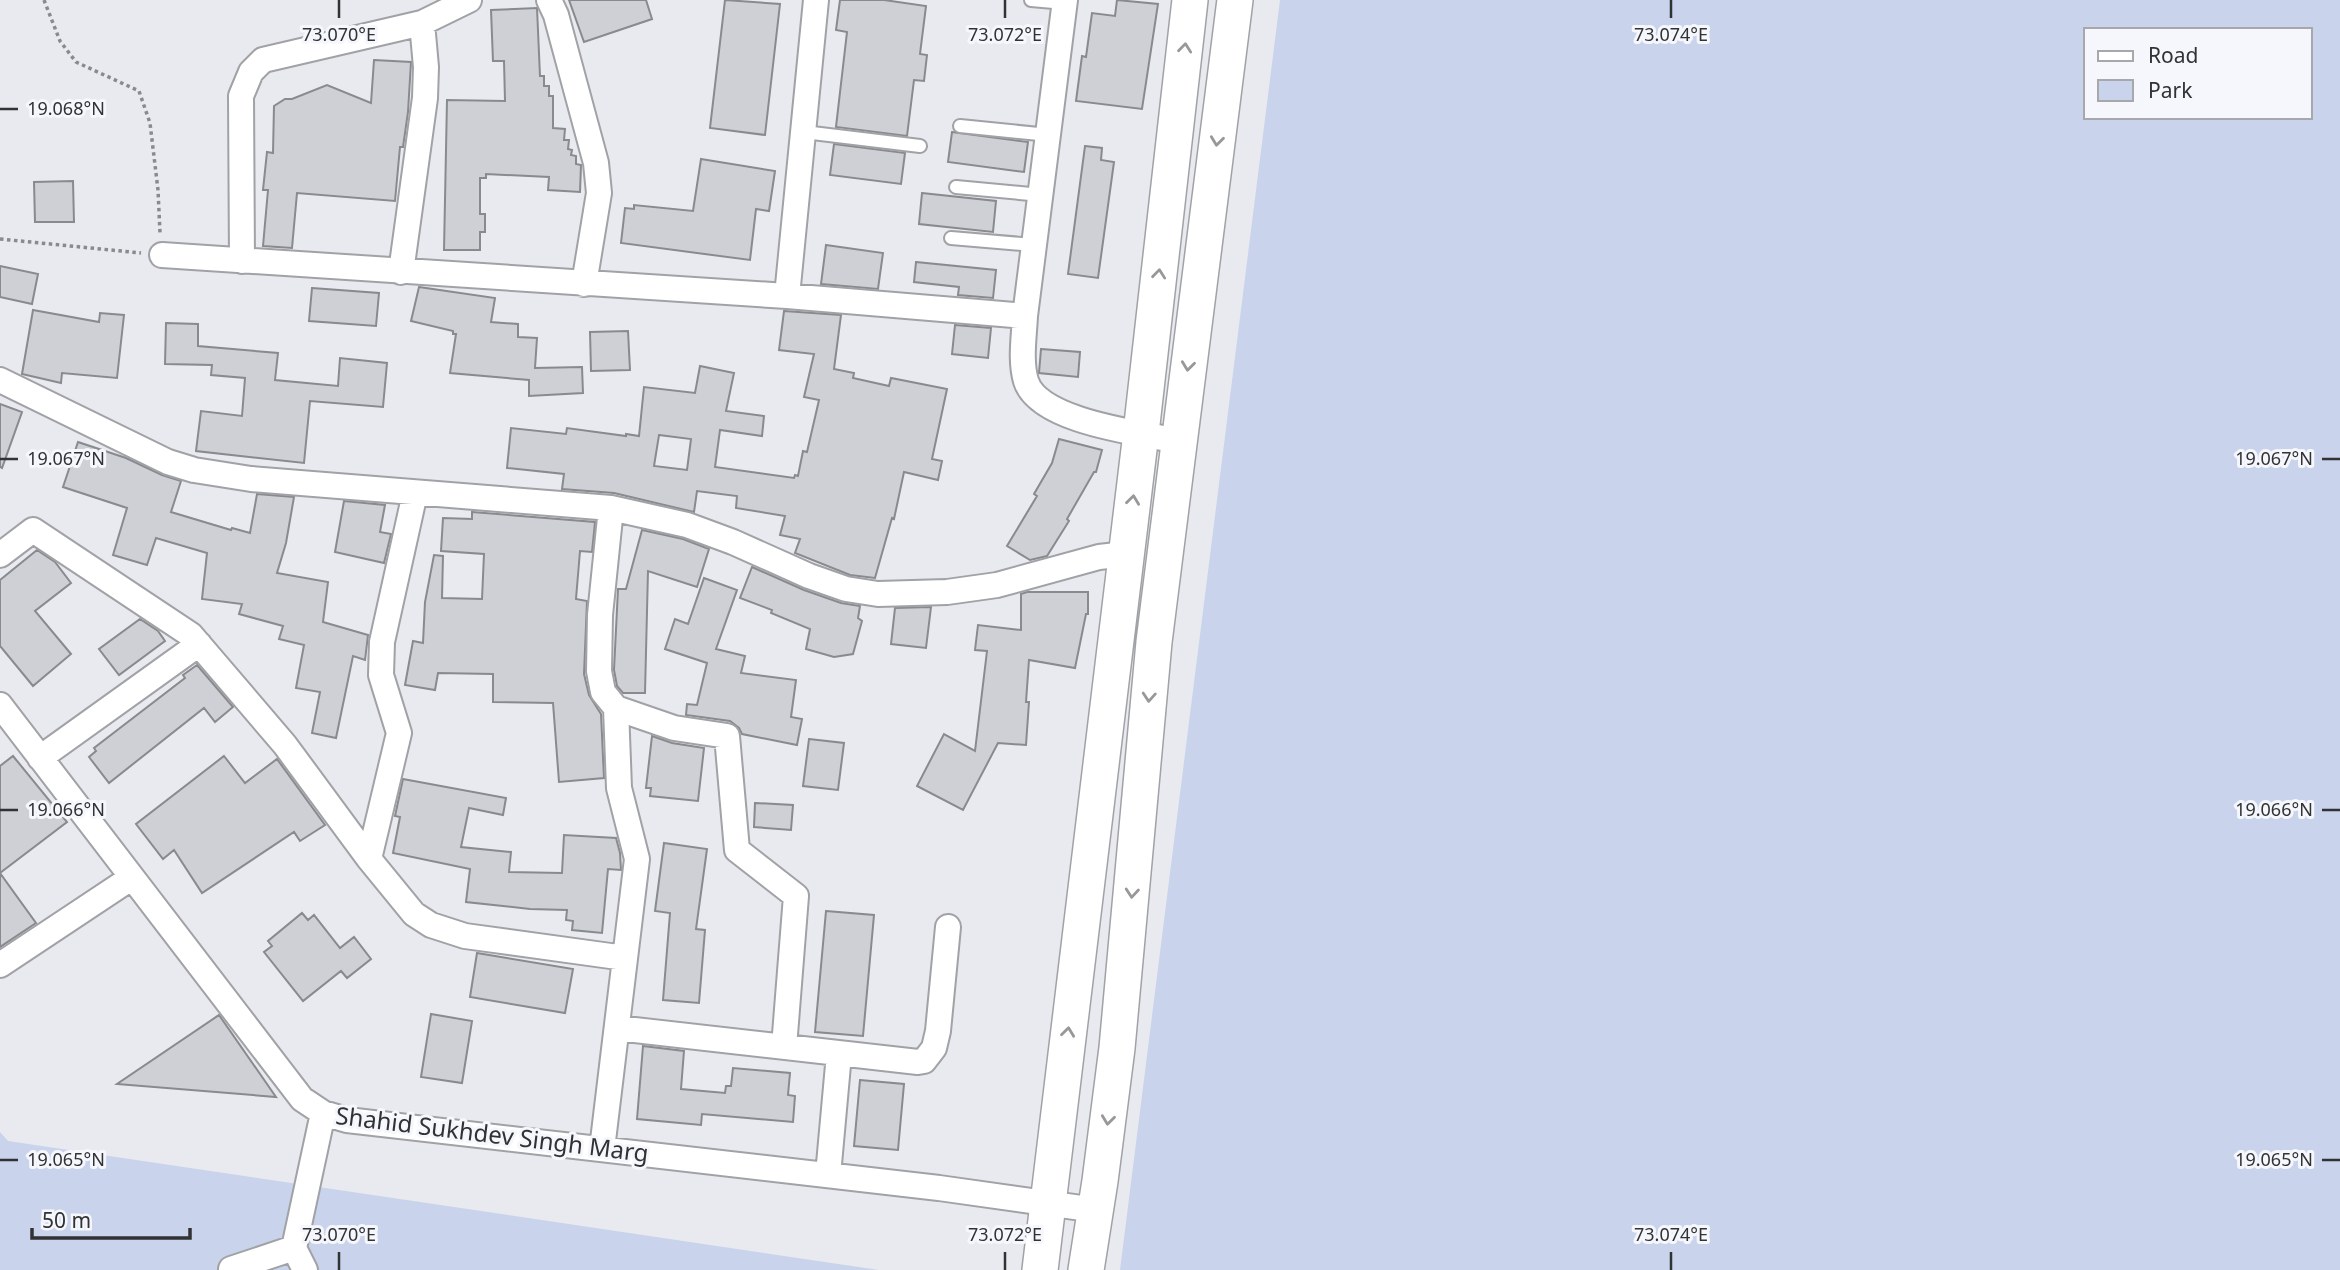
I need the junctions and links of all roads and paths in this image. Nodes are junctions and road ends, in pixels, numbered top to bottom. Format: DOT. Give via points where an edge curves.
graph roads {
  1 [pos="44,0"];
  2 [pos="469,0"];
  3 [pos="549,0"];
  4 [pos="816,0"];
  5 [pos="1031,0"];
  6 [pos="1190,0"];
  7 [pos="1235,0"];
  8 [pos="1065,1"];
  9 [pos="422,23"];
  10 [pos="960,126"];
  11 [pos="804,132"];
  12 [pos="1049,135"];
  13 [pos="920,146"];
  14 [pos="956,187"];
  15 [pos="1041,195"];
  16 [pos="951,238"];
  17 [pos="0,239"];
  18 [pos="1034,245"];
  19 [pos="162,255"];
  20 [pos="242,261"];
  21 [pos="401,271"];
  22 [pos="584,284"];
  23 [pos="787,296"];
  24 [pos="1025,316"];
  25 [pos="0,380"];
  26 [pos="1141,433"];
  27 [pos="1178,441"];
  28 [pos="415,493"];
  29 [pos="611,508"];
  30 [pos="1126,554"];
  31 [pos="0,555"];
  32 [pos="1119,614"];
  33 [pos="1155,631"];
  34 [pos="199,643"];
  35 [pos="0,705"];
  36 [pos="615,708"];
  37 [pos="40,758"];
  38 [pos="1091,830"];
  39 [pos="1137,838"];
  40 [pos="369,859"];
  41 [pos="131,878"];
  42 [pos="948,927"];
  43 [pos="625,958"];
  44 [pos="0,965"];
  45 [pos="617,1028"];
  46 [pos="784,1048"];
  47 [pos="839,1054"];
  48 [pos="323,1113"];
  49 [pos="601,1149"];
  50 [pos="828,1175"];
  51 [pos="1039,1191"];
  52 [pos="1098,1195"];
  53 [pos="300,1259"];
  54 [pos="231,1269"];
  55 [pos="1040,1270"];
  56 [pos="1086,1270"];
  1 -- 19 [label="path" via="60,41 76,62 139,91 150,123"];
  2 -- 9 [label="street"];
  3 -- 22 [label="street" via="596,163 598,193"];
  4 -- 11 [label="street"];
  5 -- 8 [label="lane"];
  26 -- 6 [label="main road, one-way"];
  7 -- 27 [label="main road, one-way"];
  8 -- 12 [label="street"];
  9 -- 20 [label="street" via="263,60 251,72 240,110"];
  9 -- 21 [label="street" via="425,98"];
  10 -- 12 [label="lane"];
  11 -- 13 [label="lane"];
  11 -- 23 [label="street"];
  12 -- 15 [label="street"];
  14 -- 15 [label="lane"];
  15 -- 18 [label="street"];
  16 -- 18 [label="lane"];
  17 -- 19 [label="path"];
  18 -- 24 [label="street"];
  19 -- 20 [label="street"];
  20 -- 21 [label="street"];
  21 -- 22 [label="street"];
  22 -- 23 [label="street"];
  23 -- 24 [label="street"];
  24 -- 26 [label="street" via="1027,384 1042,403 1073,419"];
  25 -- 28 [label="street" via="194,471"];
  26 -- 27 [label="street"];
  30 -- 26 [label="main road, one-way"];
  27 -- 33 [label="main road"];
  28 -- 29 [label="street"];
  28 -- 40 [label="street" via="382,642 381,675 399,733"];
  29 -- 30 [label="street" via="687,526 846,589 878,594 997,585 1098,557"];
  29 -- 36 [label="street" via="599,671 603,692"];
  30 -- 32 [label="main road"];
  31 -- 34 [label="street" via="33,530"];
  32 -- 33 [label="main road"];
  32 -- 38 [label="main road"];
  33 -- 39 [label="main road, one-way"];
  34 -- 37 [label="street"];
  34 -- 40 [label="street" via="285,745"];
  35 -- 37 [label="street, Shahid Sukhdev Singh Marg"];
  36 -- 43 [label="street" via="618,788 637,859"];
  36 -- 46 [label="street" via="674,728 727,736 737,850 796,897"];
  37 -- 41 [label="street, Shahid Sukhdev Singh Marg"];
  38 -- 39 [label="main road"];
  51 -- 38 [label="main road, one-way"];
  39 -- 52 [label="main road, one-way" via="1118,1048"];
  40 -- 43 [label="street" via="414,914 446,932"];
  41 -- 44 [label="street"];
  41 -- 48 [label="street, Shahid Sukhdev Singh Marg" via="302,1099"];
  42 -- 47 [label="street" via="938,1031 934,1048 924,1061"];
  43 -- 45 [label="street"];
  45 -- 46 [label="street"];
  45 -- 49 [label="street"];
  46 -- 47 [label="street"];
  47 -- 50 [label="street"];
  48 -- 49 [label="street, Shahid Sukhdev Singh Marg" via="347,1120"];
  48 -- 53 [label="street"];
  49 -- 50 [label="street, Shahid Sukhdev Singh Marg"];
  50 -- 51 [label="street, Shahid Sukhdev Singh Marg" via="939,1188"];
  51 -- 52 [label="main road"];
  51 -- 55 [label="main road"];
  52 -- 56 [label="main road"];
  53 -- 54 [label="street"];
}
